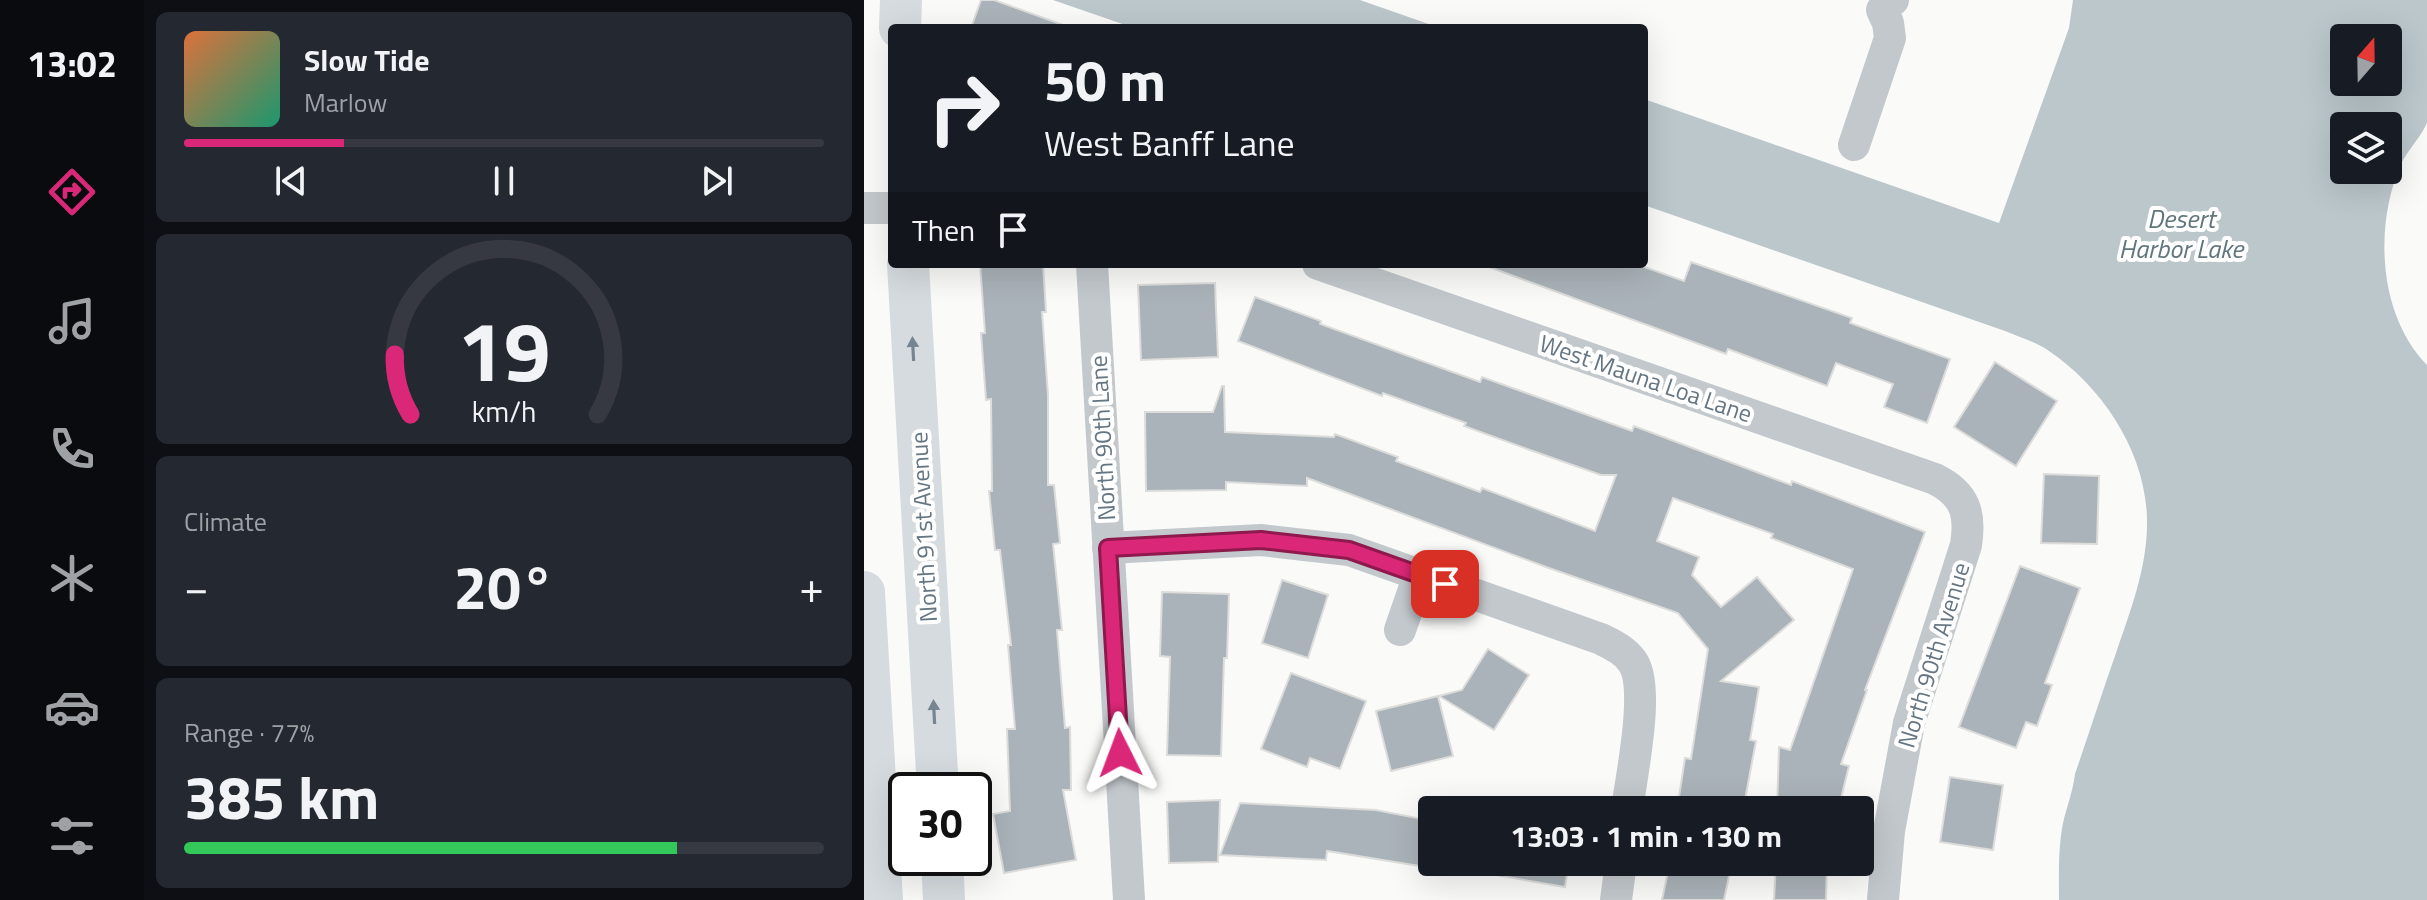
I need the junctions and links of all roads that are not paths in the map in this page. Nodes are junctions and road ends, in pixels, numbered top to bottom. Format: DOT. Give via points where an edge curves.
graph roads {
  1 [pos="901,0"];
  2 [pos="1882,3"];
  3 [pos="900,24"];
  4 [pos="1854,145"];
  5 [pos="864,208"];
  6 [pos="888,208"];
  7 [pos="908,268"];
  8 [pos="1092,268"];
  9 [pos="1329,268"];
  10 [pos="1964,505"];
  11 [pos="1108,548"];
  12 [pos="1419,575"];
  13 [pos="864,592"];
  14 [pos="1400,630"];
  15 [pos="937,772"];
  16 [pos="1629,796"];
  17 [pos="943,876"];
  18 [pos="1619,876"];
  19 [pos="882,900"];
  20 [pos="944,900"];
  21 [pos="1129,900"];
  22 [pos="1616,900"];
  23 [pos="1883,900"];
  1 -- 3 [label="main road"];
  2 -- 4 [label="street" via="1890,38"];
  5 -- 6 [label="street"];
  15 -- 7 [label="main road, North 91st Avenue, one-way"];
  8 -- 11 [label="street, North 90th Lane"];
  9 -- 10 [label="street, West Mauna Loa Lane" via="1935,479"];
  10 -- 23 [label="street, North 90th Avenue" via="1966,545 1909,723 1889,831"];
  11 -- 12 [label="street" via="1261,540 1349,550"];
  11 -- 21 [label="street, North 90th Lane"];
  12 -- 14 [label="street"];
  12 -- 16 [label="street" via="1601,639 1634,662 1641,698"];
  13 -- 19 [label="main road"];
  17 -- 20 [label="main road"];
  18 -- 22 [label="street"];
}
